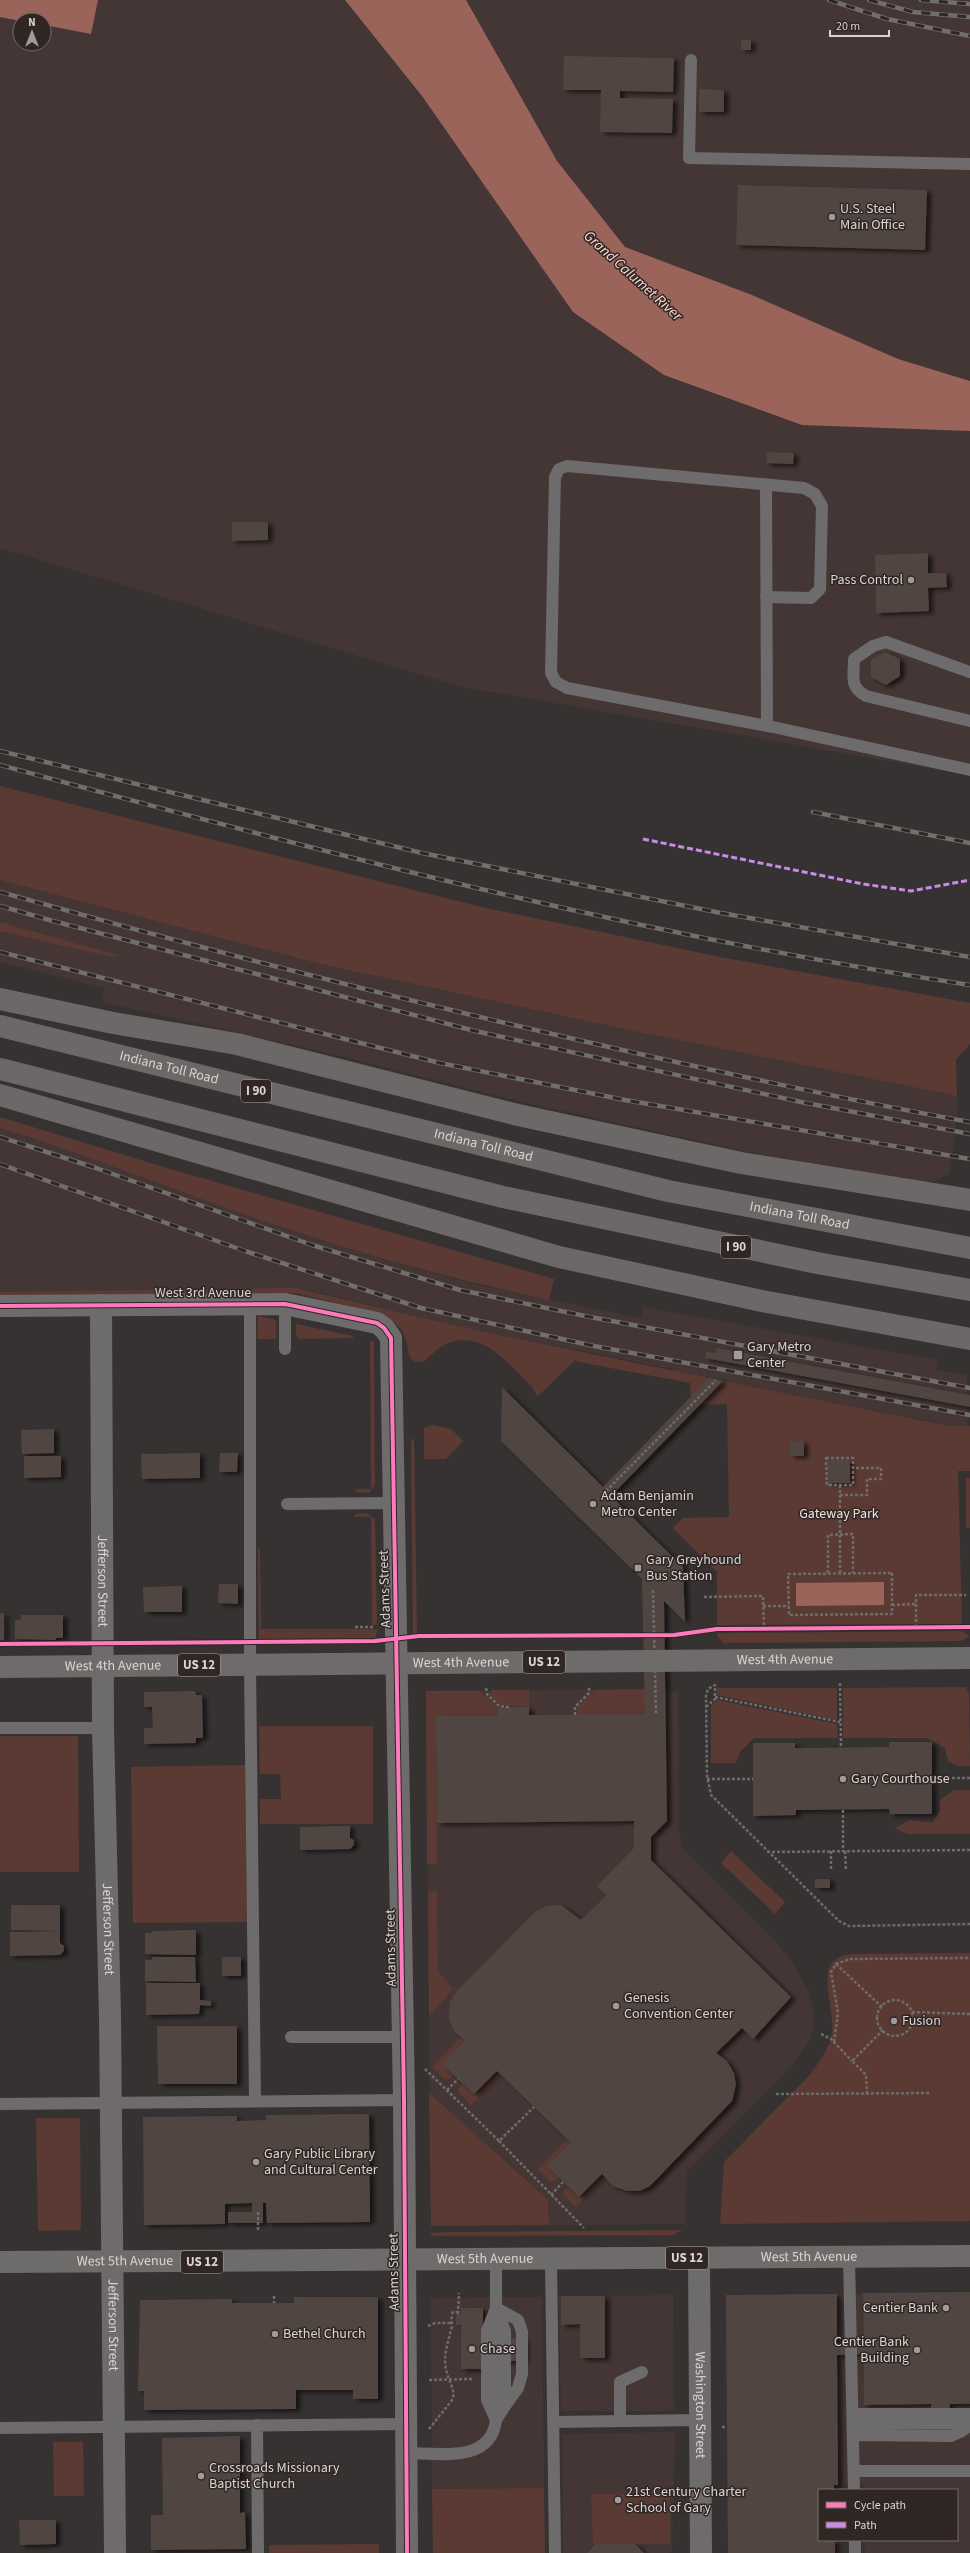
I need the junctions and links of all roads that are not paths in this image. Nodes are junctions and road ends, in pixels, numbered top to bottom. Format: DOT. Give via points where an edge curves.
graph roads {
  1 [pos="690,60"];
  2 [pos="970,164"];
  3 [pos="766,485"];
  4 [pos="766,597"];
  5 [pos="970,672"];
  6 [pos="970,721"];
  7 [pos="768,726"];
  8 [pos="970,770"];
  9 [pos="0,999"];
  10 [pos="0,1026"];
  11 [pos="0,1069"];
  12 [pos="0,1095"];
  13 [pos="970,1200"];
  14 [pos="970,1248"];
  15 [pos="970,1290"];
  16 [pos="250,1303"];
  17 [pos="101,1304"];
  18 [pos="285,1304"];
  19 [pos="0,1306"];
  20 [pos="970,1338"];
  21 [pos="392,1344"];
  22 [pos="286,1349"];
  23 [pos="393,1503"];
  24 [pos="287,1504"];
  25 [pos="970,1658"];
  26 [pos="398,1664"];
  27 [pos="250,1665"];
  28 [pos="0,1666"];
  29 [pos="104,1666"];
  30 [pos="0,1728"];
  31 [pos="103,1728"];
  32 [pos="291,2037"];
  33 [pos="403,2037"];
  34 [pos="404,2100"];
  35 [pos="255,2101"];
  36 [pos="111,2102"];
  37 [pos="0,2104"];
  38 [pos="970,2256"];
  39 [pos="699,2258"];
  40 [pos="849,2258"];
  41 [pos="496,2260"];
  42 [pos="550,2260"];
  43 [pos="0,2262"];
  44 [pos="112,2262"];
  45 [pos="404,2262"];
  46 [pos="496,2308"];
  47 [pos="642,2372"];
  48 [pos="505,2406"];
  49 [pos="970,2414"];
  50 [pos="970,2418"];
  51 [pos="496,2420"];
  52 [pos="700,2420"];
  53 [pos="620,2421"];
  54 [pos="553,2422"];
  55 [pos="406,2424"];
  56 [pos="853,2424"];
  57 [pos="257,2425"];
  58 [pos="970,2425"];
  59 [pos="114,2426"];
  60 [pos="0,2428"];
  61 [pos="406,2453"];
  62 [pos="854,2471"];
  63 [pos="970,2471"];
  64 [pos="854,2489"];
  65 [pos="855,2541"];
  66 [pos="115,2553"];
  67 [pos="258,2553"];
  68 [pos="407,2553"];
  69 [pos="555,2553"];
  70 [pos="701,2553"];
  71 [pos="855,2553"];
  1 -- 2 [label="lane" via="689,158"];
  3 -- 4 [label="lane"];
  3 -- 4 [label="lane" via="804,488 815,494 822,506 820,589 811,598"];
  3 -- 7 [label="lane" via="567,466 559,469 555,476 551,673 556,682 567,688"];
  4 -- 7 [label="lane"];
  5 -- 6 [label="lane" via="886,642 872,646 854,659 854,686 866,696"];
  7 -- 8 [label="lane"];
  9 -- 13 [label="highway" via="112,1023 237,1044 518,1115 741,1163"];
  10 -- 14 [label="highway, Indiana Toll Road / I 90" via="511,1154 676,1192"];
  11 -- 15 [label="highway, I 90" via="503,1197 817,1263"];
  12 -- 20 [label="highway" via="559,1257 762,1301"];
  16 -- 17 [label="street, West 3rd Avenue"];
  16 -- 18 [label="street, West 3rd Avenue"];
  16 -- 27 [label="lane"];
  17 -- 19 [label="street, West 3rd Avenue"];
  17 -- 29 [label="street, Jefferson Street"];
  18 -- 21 [label="street, West 3rd Avenue" via="377,1323 389,1334"];
  18 -- 22 [label="lane"];
  21 -- 23 [label="street, Adams Street"];
  23 -- 24 [label="lane"];
  23 -- 26 [label="street, Adams Street"];
  25 -- 26 [label="main road, West 4th Avenue / US 12"];
  26 -- 27 [label="main road, West 4th Avenue / US 12"];
  26 -- 33 [label="street, Adams Street"];
  27 -- 29 [label="main road, West 4th Avenue / US 12"];
  27 -- 35 [label="lane"];
  28 -- 29 [label="main road, West 4th Avenue / US 12"];
  29 -- 31 [label="street, Jefferson Street"];
  30 -- 31 [label="lane"];
  31 -- 36 [label="street, Jefferson Street"];
  32 -- 33 [label="lane"];
  33 -- 34 [label="street, Adams Street"];
  34 -- 35 [label="lane"];
  34 -- 45 [label="street, Adams Street"];
  35 -- 36 [label="lane"];
  36 -- 37 [label="lane"];
  36 -- 44 [label="street, Jefferson Street"];
  38 -- 40 [label="main road, West 5th Avenue / US 12"];
  39 -- 40 [label="main road, West 5th Avenue / US 12"];
  39 -- 42 [label="main road, West 5th Avenue / US 12"];
  39 -- 52 [label="street, Washington Street"];
  40 -- 56 [label="lane"];
  41 -- 42 [label="main road, West 5th Avenue / US 12"];
  41 -- 45 [label="main road, West 5th Avenue / US 12"];
  41 -- 46 [label="lane"];
  42 -- 54 [label="lane"];
  43 -- 44 [label="main road, West 5th Avenue / US 12"];
  44 -- 45 [label="main road, West 5th Avenue / US 12"];
  44 -- 59 [label="street, Jefferson Street"];
  45 -- 55 [label="street, Adams Street"];
  46 -- 48 [label="lane" via="505,2331"];
  46 -- 48 [label="lane" via="518,2320 522,2332 522,2380"];
  46 -- 51 [label="lane"];
  47 -- 53 [label="lane" via="620,2382"];
  48 -- 51 [label="lane"];
  49 -- 56 [label="lane"];
  50 -- 56 [label="lane" via="956,2423"];
  51 -- 61 [label="lane" via="487,2442 474,2451"];
  52 -- 53 [label="lane"];
  52 -- 70 [label="street, Washington Street"];
  53 -- 54 [label="lane"];
  54 -- 69 [label="lane"];
  55 -- 57 [label="lane"];
  55 -- 61 [label="street, Adams Street"];
  56 -- 58 [label="lane" via="954,2435"];
  56 -- 62 [label="lane"];
  57 -- 59 [label="lane"];
  57 -- 67 [label="lane"];
  59 -- 60 [label="lane"];
  59 -- 66 [label="street, Jefferson Street"];
  61 -- 68 [label="street, Adams Street"];
  62 -- 63 [label="lane"];
  62 -- 64 [label="lane"];
  65 -- 71 [label="lane"];
}
